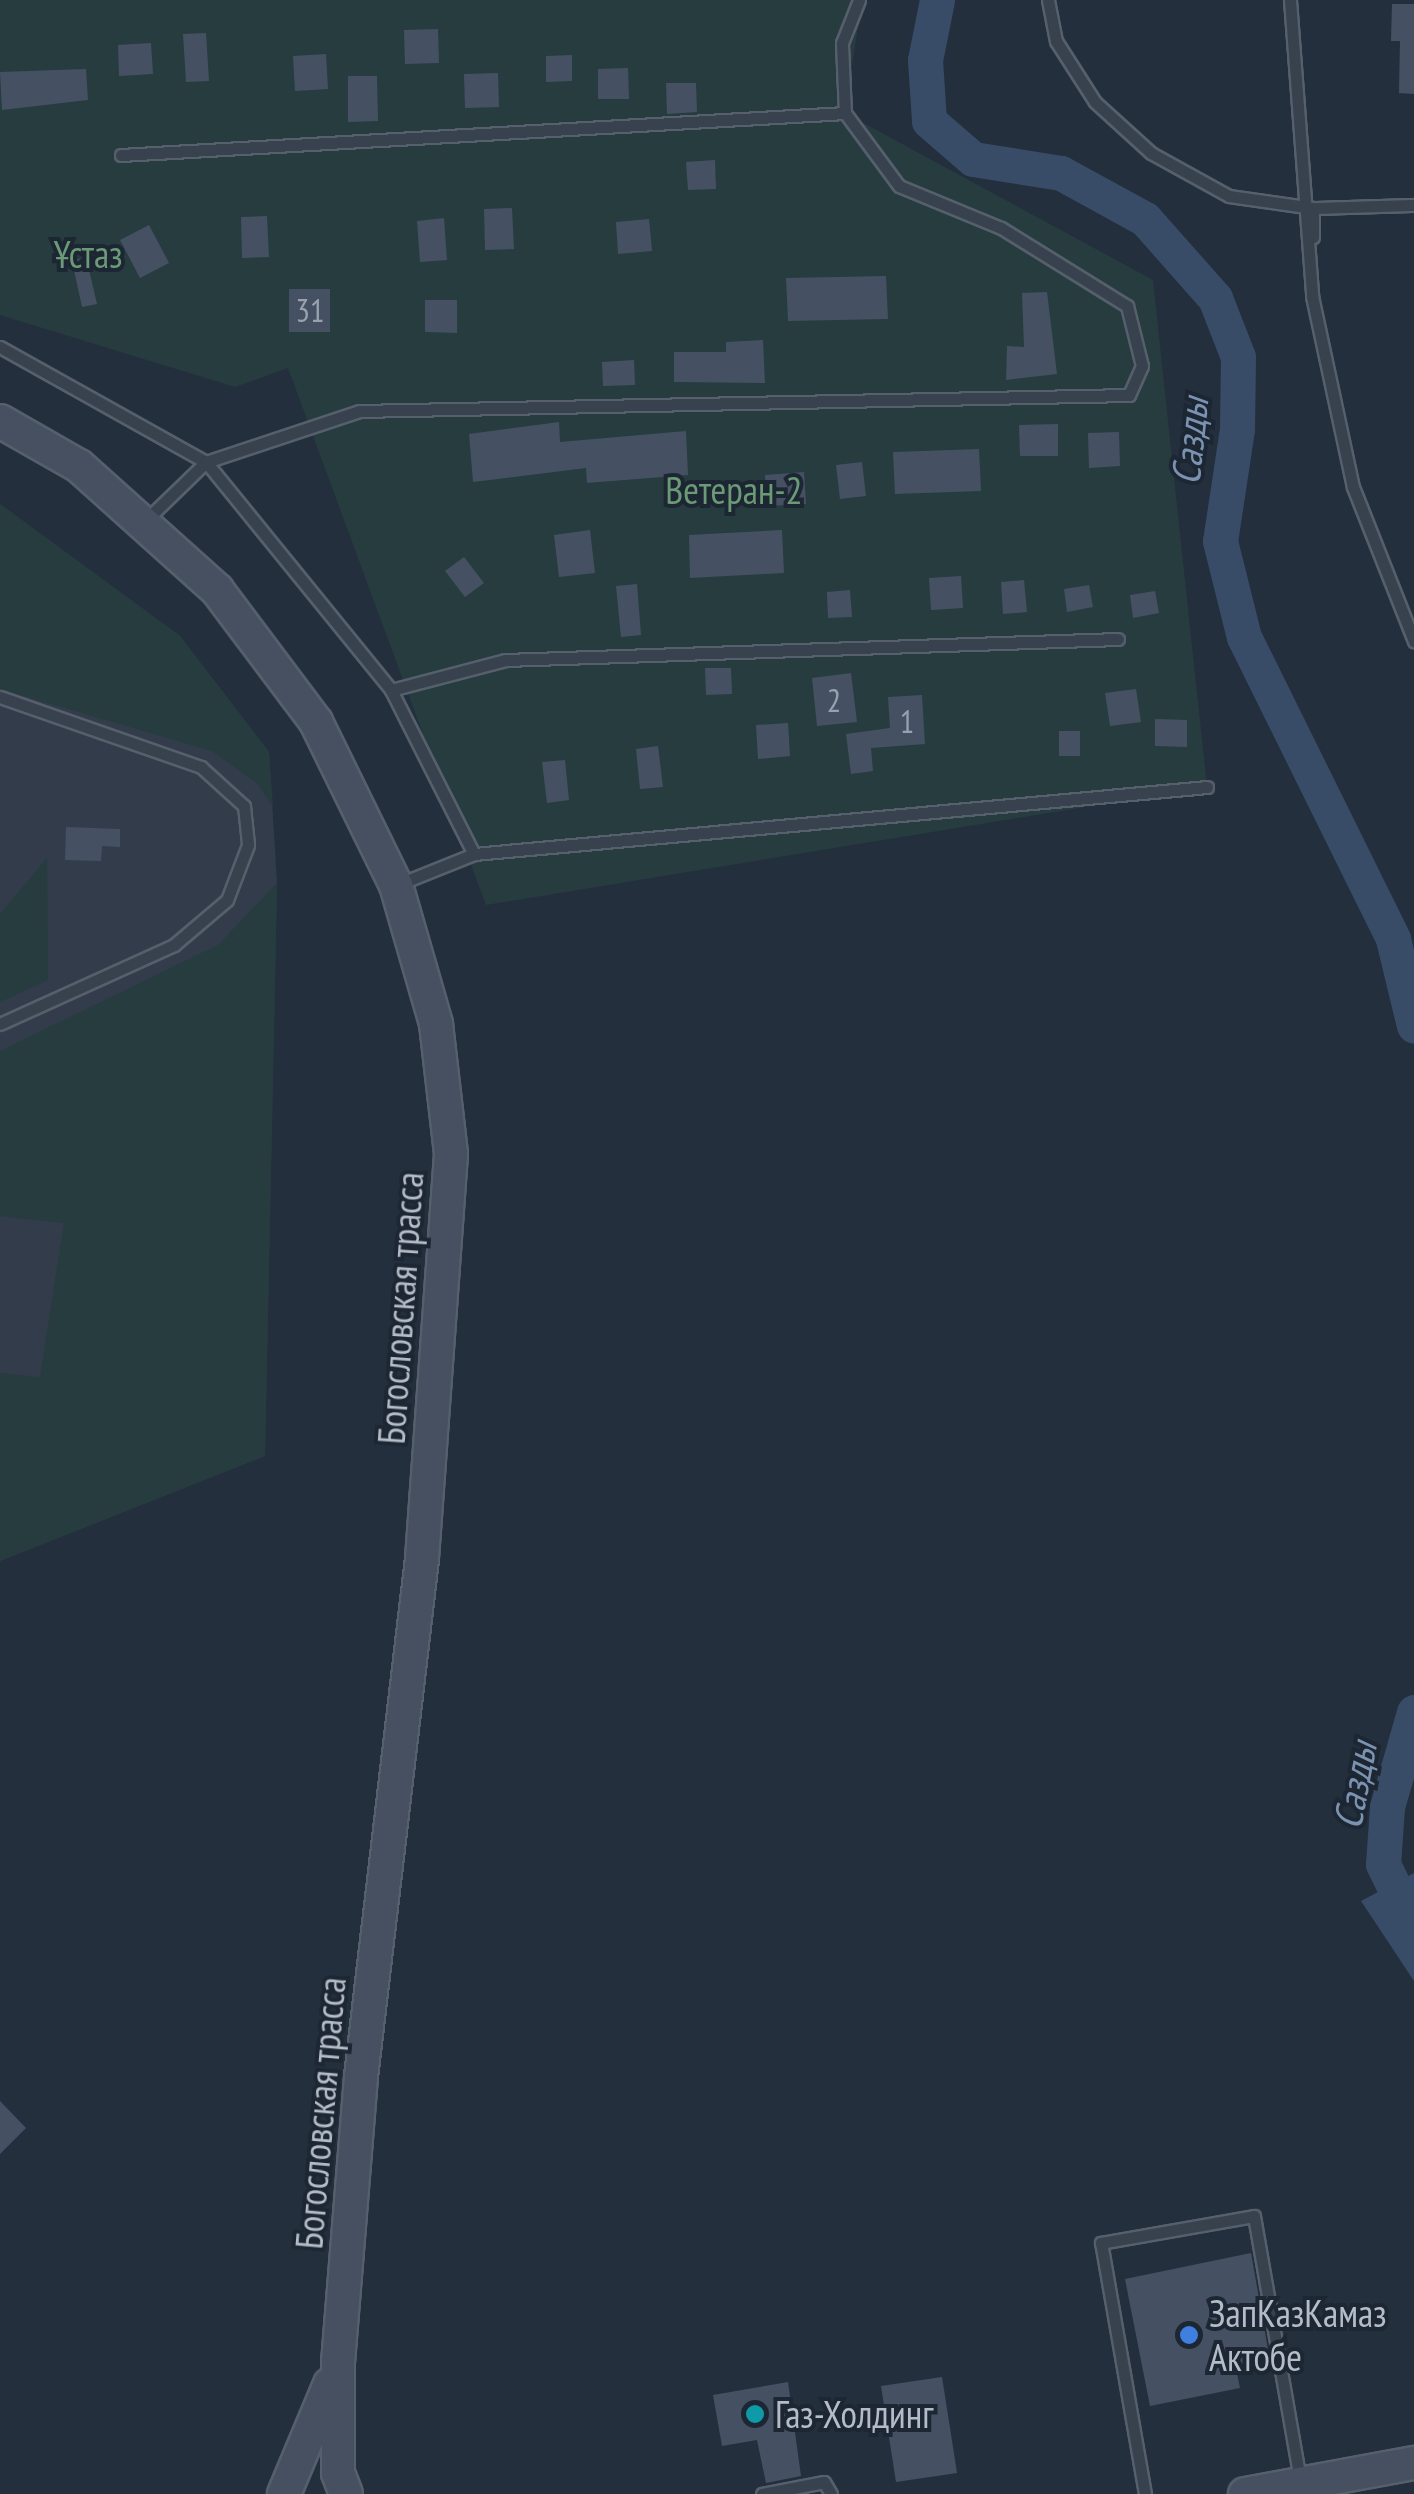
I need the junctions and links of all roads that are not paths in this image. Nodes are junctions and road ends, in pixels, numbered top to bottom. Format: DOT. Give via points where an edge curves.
graph roads {
  1 [pos="858,0"];
  2 [pos="1048,0"];
  3 [pos="1290,0"];
  4 [pos="845,113"];
  5 [pos="121,155"];
  6 [pos="1414,206"];
  7 [pos="1309,209"];
  8 [pos="0,348"];
  9 [pos="0,421"];
  10 [pos="206,462"];
  11 [pos="142,523"];
  12 [pos="1118,639"];
  13 [pos="1414,641"];
  14 [pos="391,690"];
  15 [pos="0,696"];
  16 [pos="1208,787"];
  17 [pos="474,854"];
  18 [pos="396,884"];
  19 [pos="0,1024"];
  20 [pos="338,2361"];
  21 [pos="1414,2463"];
  22 [pos="1301,2484"];
  23 [pos="284,2494"];
  24 [pos="346,2494"];
  25 [pos="762,2494"];
  26 [pos="830,2494"];
  27 [pos="1145,2494"];
  28 [pos="1245,2494"];
  1 -- 4 [label="lane" via="842,42"];
  2 -- 7 [label="lane" via="1056,41 1095,102 1151,153 1229,196"];
  3 -- 7 [label="lane"];
  4 -- 5 [label="lane"];
  4 -- 10 [label="lane" via="899,186 1000,228 1127,306 1142,366 1128,395 359,411"];
  6 -- 7 [label="lane"];
  7 -- 13 [label="lane" via="1312,296 1353,488"];
  8 -- 10 [label="lane"];
  9 -- 11 [label="main road, Богословская трасса" via="80,466"];
  10 -- 11 [label="lane"];
  10 -- 14 [label="lane"];
  11 -- 18 [label="main road, Богословская трасса" via="217,590 316,722"];
  12 -- 14 [label="lane" via="506,660"];
  14 -- 17 [label="lane"];
  15 -- 19 [label="lane" via="201,766 244,806 248,845 244,872 227,900 174,945"];
  16 -- 17 [label="lane"];
  17 -- 18 [label="lane"];
  18 -- 20 [label="main road, Богословская трасса" via="436,1024 451,1154 422,1559 361,2076"];
  20 -- 23 [label="main road"];
  20 -- 24 [label="main road" via="338,2473"];
  21 -- 22 [label="main road"];
  22 -- 27 [label="lane" via="1254,2216 1101,2243"];
  22 -- 28 [label="main road"];
  25 -- 26 [label="lane" via="824,2482"];
}
